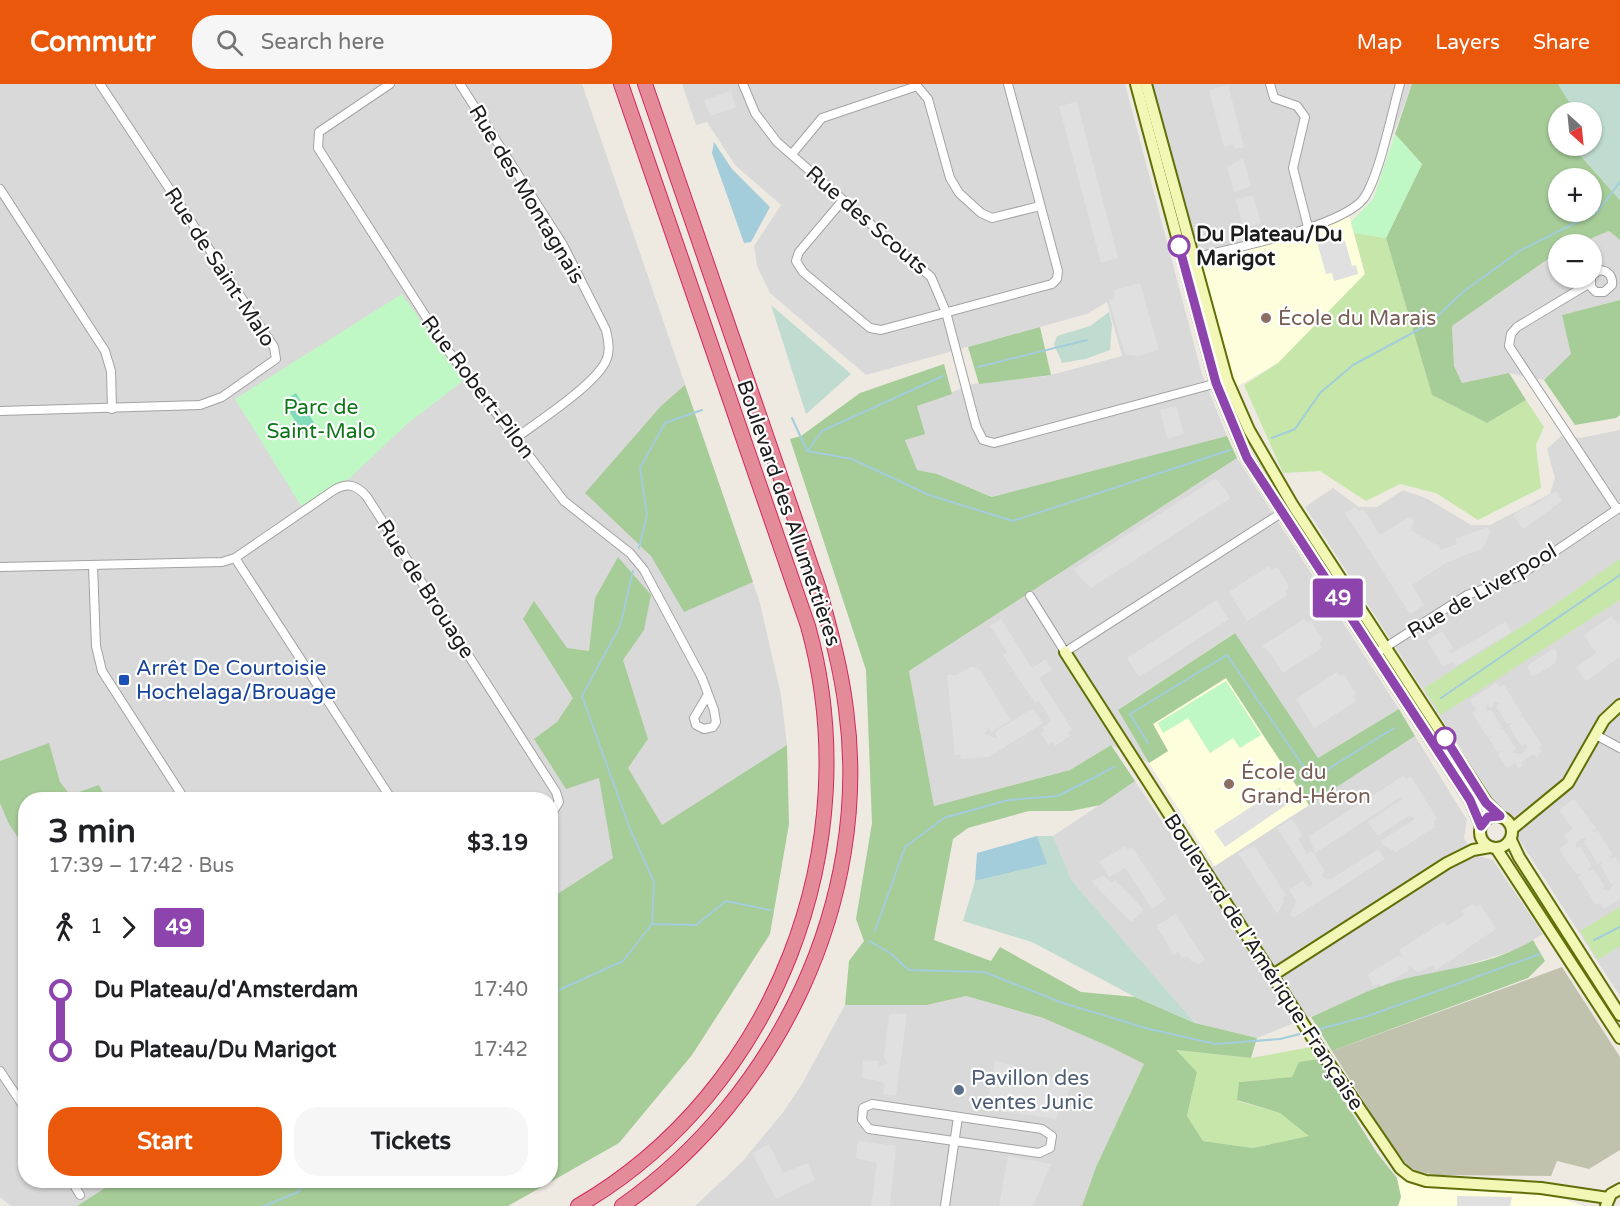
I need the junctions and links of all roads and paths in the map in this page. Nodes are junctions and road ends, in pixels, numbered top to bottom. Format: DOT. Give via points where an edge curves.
graph roads {
  1 [pos="100,84"];
  2 [pos="390,84"];
  3 [pos="459,84"];
  4 [pos="621,84"];
  5 [pos="645,84"];
  6 [pos="743,84"];
  7 [pos="1008,84"];
  8 [pos="1136,84"];
  9 [pos="1146,84"];
  10 [pos="1270,84"];
  11 [pos="1400,84"];
  12 [pos="792,154"];
  13 [pos="675,176"];
  14 [pos="653,181"];
  15 [pos="0,189"];
  16 [pos="843,200"];
  17 [pos="1040,206"];
  18 [pos="1308,227"];
  19 [pos="1189,259"];
  20 [pos="1577,288"];
  21 [pos="946,312"];
  22 [pos="1227,380"];
  23 [pos="1216,383"];
  24 [pos="112,409"];
  25 [pos="0,411"];
  26 [pos="516,438"];
  27 [pos="1618,508"];
  28 [pos="1283,512"];
  29 [pos="235,558"];
  30 [pos="93,566"];
  31 [pos="0,567"];
  32 [pos="1030,596"];
  33 [pos="1386,647"];
  34 [pos="1065,652"];
  35 [pos="1375,654"];
  36 [pos="707,696"];
  37 [pos="1620,705"];
  38 [pos="1596,735"];
  39 [pos="1620,748"];
  40 [pos="180,792"];
  41 [pos="387,792"];
  42 [pos="556,792"];
  43 [pos="1507,826"];
  44 [pos="1480,829"];
  45 [pos="1493,847"];
  46 [pos="1447,863"];
  47 [pos="1273,975"];
  48 [pos="1620,1015"];
  49 [pos="1620,1038"];
  50 [pos="0,1071"];
  51 [pos="18,1098"];
  52 [pos="958,1117"];
  53 [pos="954,1141"];
  54 [pos="76,1188"];
  55 [pos="1620,1189"];
  56 [pos="80,1194"];
  57 [pos="1607,1203"];
  58 [pos="578,1206"];
  59 [pos="622,1206"];
  60 [pos="945,1206"];
  1 -- 24 [label="street, Rue de Saint-Malo" via="276,354 272,365 211,402 184,407"];
  2 -- 26 [label="street, Rue Robert-Pilon" via="319,132 318,148 446,348"];
  3 -- 26 [label="street, Rue des Montagnais" via="563,245 609,343 603,366 588,382"];
  4 -- 14 [label="highway, Boulevard des Allumettières"];
  5 -- 13 [label="highway, Boulevard des Allumettières"];
  6 -- 12 [label="street, Rue des Scouts" via="765,129"];
  7 -- 17 [label="street"];
  8 -- 19 [label="main road"];
  9 -- 19 [label="main road"];
  10 -- 18 [label="street" via="1274,98 1298,106 1305,117 1293,168"];
  11 -- 18 [label="street" via="1375,173 1364,197 1342,216"];
  12 -- 16 [label="street, Rue des Scouts"];
  12 -- 17 [label="street" via="822,118 917,86 928,99 950,178 959,193 992,218"];
  13 -- 14 [label="highway"];
  13 -- 59 [label="highway, Boulevard des Allumettières" via="819,589 847,710 849,790 842,858 830,912 814,963 789,1017 722,1117 681,1159"];
  14 -- 58 [label="highway, Boulevard des Allumettières" via="813,646 826,724 825,799 816,870 803,924 783,978 741,1053 669,1137 626,1174"];
  15 -- 24 [label="street" via="105,351 111,371"];
  16 -- 21 [label="street, Rue des Scouts" via="926,271"];
  16 -- 21 [label="street" via="798,252 796,261 803,272 873,330"];
  17 -- 21 [label="street" via="1058,271 1055,282"];
  18 -- 19 [label="street"];
  19 -- 22 [label="main road"];
  19 -- 23 [label="main road"];
  20 -- 27 [label="street" via="1517,327 1509,346"];
  21 -- 23 [label="street, Rue des Scouts" via="976,426 987,442"];
  22 -- 23 [label="street, Rue des Scouts"];
  22 -- 33 [label="main road" via="1261,452"];
  23 -- 28 [label="main road" via="1247,458"];
  24 -- 25 [label="street, Rue de Saint-Malo"];
  26 -- 36 [label="street, Rue Robert-Pilon" via="564,501 639,564 702,678"];
  27 -- 33 [label="street, Rue de Liverpool" via="1516,577 1467,595"];
  28 -- 34 [label="street"];
  28 -- 35 [label="main road"];
  29 -- 30 [label="street, Rue de Brouage" via="197,564"];
  29 -- 41 [label="street"];
  29 -- 42 [label="street, Rue de Brouage" via="334,490 347,484 358,488"];
  30 -- 31 [label="street, Rue de Brouage"];
  30 -- 40 [label="street" via="96,646 102,670"];
  32 -- 34 [label="street, Boulevard de l'Amérique-Française"];
  33 -- 35 [label="street, Rue de Liverpool"];
  33 -- 43 [label="main road" via="1486,803"];
  34 -- 47 [label="main road, Boulevard de l'Amérique-Française"];
  35 -- 44 [label="main road" via="1470,800"];
  37 -- 38 [label="main road" via="1604,720"];
  38 -- 39 [label="street"];
  38 -- 43 [label="main road" via="1574,776"];
  43 -- 44 [label="main road" via="1488,817"];
  43 -- 45 [label="main road" via="1507,844"];
  43 -- 48 [label="main road" via="1519,857"];
  44 -- 45 [label="main road" via="1481,838"];
  44 -- 46 [label="main road"];
  45 -- 46 [label="main road" via="1473,850"];
  45 -- 49 [label="main road"];
  46 -- 47 [label="main road"];
  47 -- 57 [label="main road, Boulevard de l'Amérique-Française" via="1367,1122 1405,1172 1426,1181 1541,1188"];
  50 -- 51 [label="street"];
  52 -- 53 [label="street"];
  52 -- 53 [label="street" via="872,1104 865,1106 862,1114 863,1124 869,1129"];
  52 -- 53 [label="street" via="1042,1129 1052,1136 1050,1148 1039,1153"];
  53 -- 60 [label="street"];
  54 -- 56 [label="street"];
  55 -- 57 [label="main road"];
}
